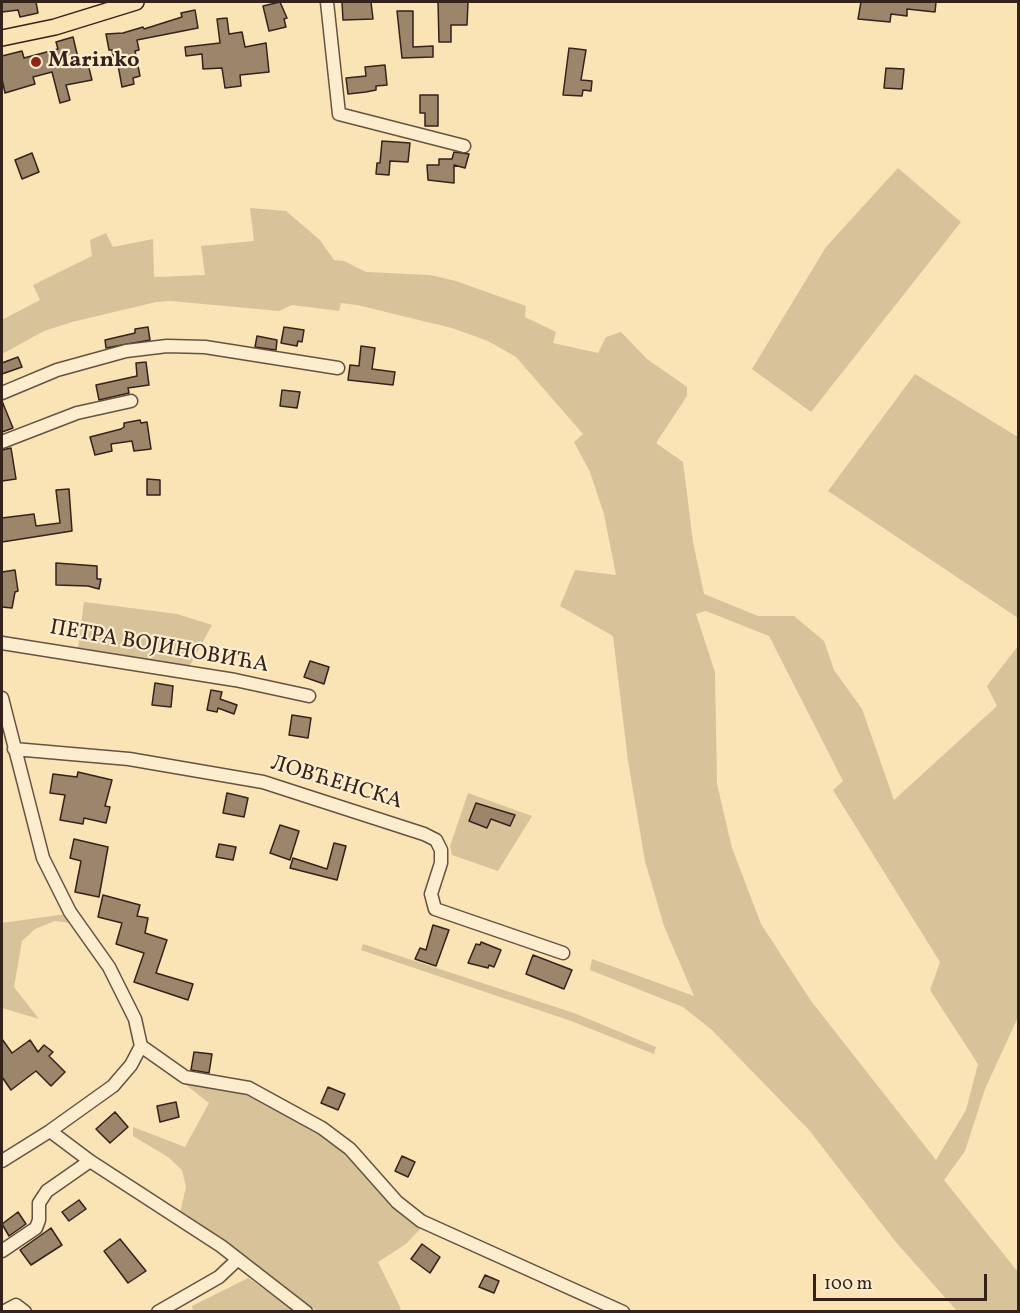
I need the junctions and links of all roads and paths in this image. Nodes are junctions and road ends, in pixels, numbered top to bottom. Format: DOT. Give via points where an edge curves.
graph roads {
  1 [pos="135,2"];
  2 [pos="327,2"];
  3 [pos="2,38"];
  4 [pos="464,146"];
  5 [pos="338,369"];
  6 [pos="2,393"];
  7 [pos="131,401"];
  8 [pos="2,442"];
  9 [pos="2,643"];
  10 [pos="309,696"];
  11 [pos="2,698"];
  12 [pos="5,722"];
  13 [pos="14,749"];
  14 [pos="563,952"];
  15 [pos="141,1046"];
  16 [pos="50,1131"];
  17 [pos="2,1161"];
  18 [pos="90,1161"];
  19 [pos="2,1251"];
  20 [pos="237,1260"];
  21 [pos="3,1311"];
  22 [pos="25,1311"];
  23 [pos="158,1311"];
  24 [pos="306,1311"];
  25 [pos="623,1311"];
  1 -- 3 [label="main road" via="55,27"];
  2 -- 4 [label="street" via="339,114"];
  5 -- 6 [label="street" via="205,347 167,346 126,351 57,370"];
  7 -- 8 [label="street" via="77,413"];
  9 -- 10 [label="street, ПЕТРА ВОЈИНОВИЋА" via="235,680"];
  11 -- 12 [label="street"];
  12 -- 13 [label="street"];
  13 -- 14 [label="street, ЛОВЋЕНСКА" via="129,759 263,782 424,834 436,840 441,850 431,894 435,909"];
  13 -- 15 [label="street" via="43,858 70,912 109,967 135,1019"];
  15 -- 16 [label="street" via="113,1086"];
  15 -- 25 [label="street" via="177,1074 249,1088 322,1128 350,1149 408,1212 435,1229"];
  16 -- 17 [label="street"];
  16 -- 18 [label="street"];
  18 -- 19 [label="street" via="47,1191 39,1203 36,1228"];
  18 -- 20 [label="street"];
  20 -- 23 [label="street" via="219,1277"];
  20 -- 24 [label="street"];
  21 -- 22 [label="street" via="16,1305"];
}
